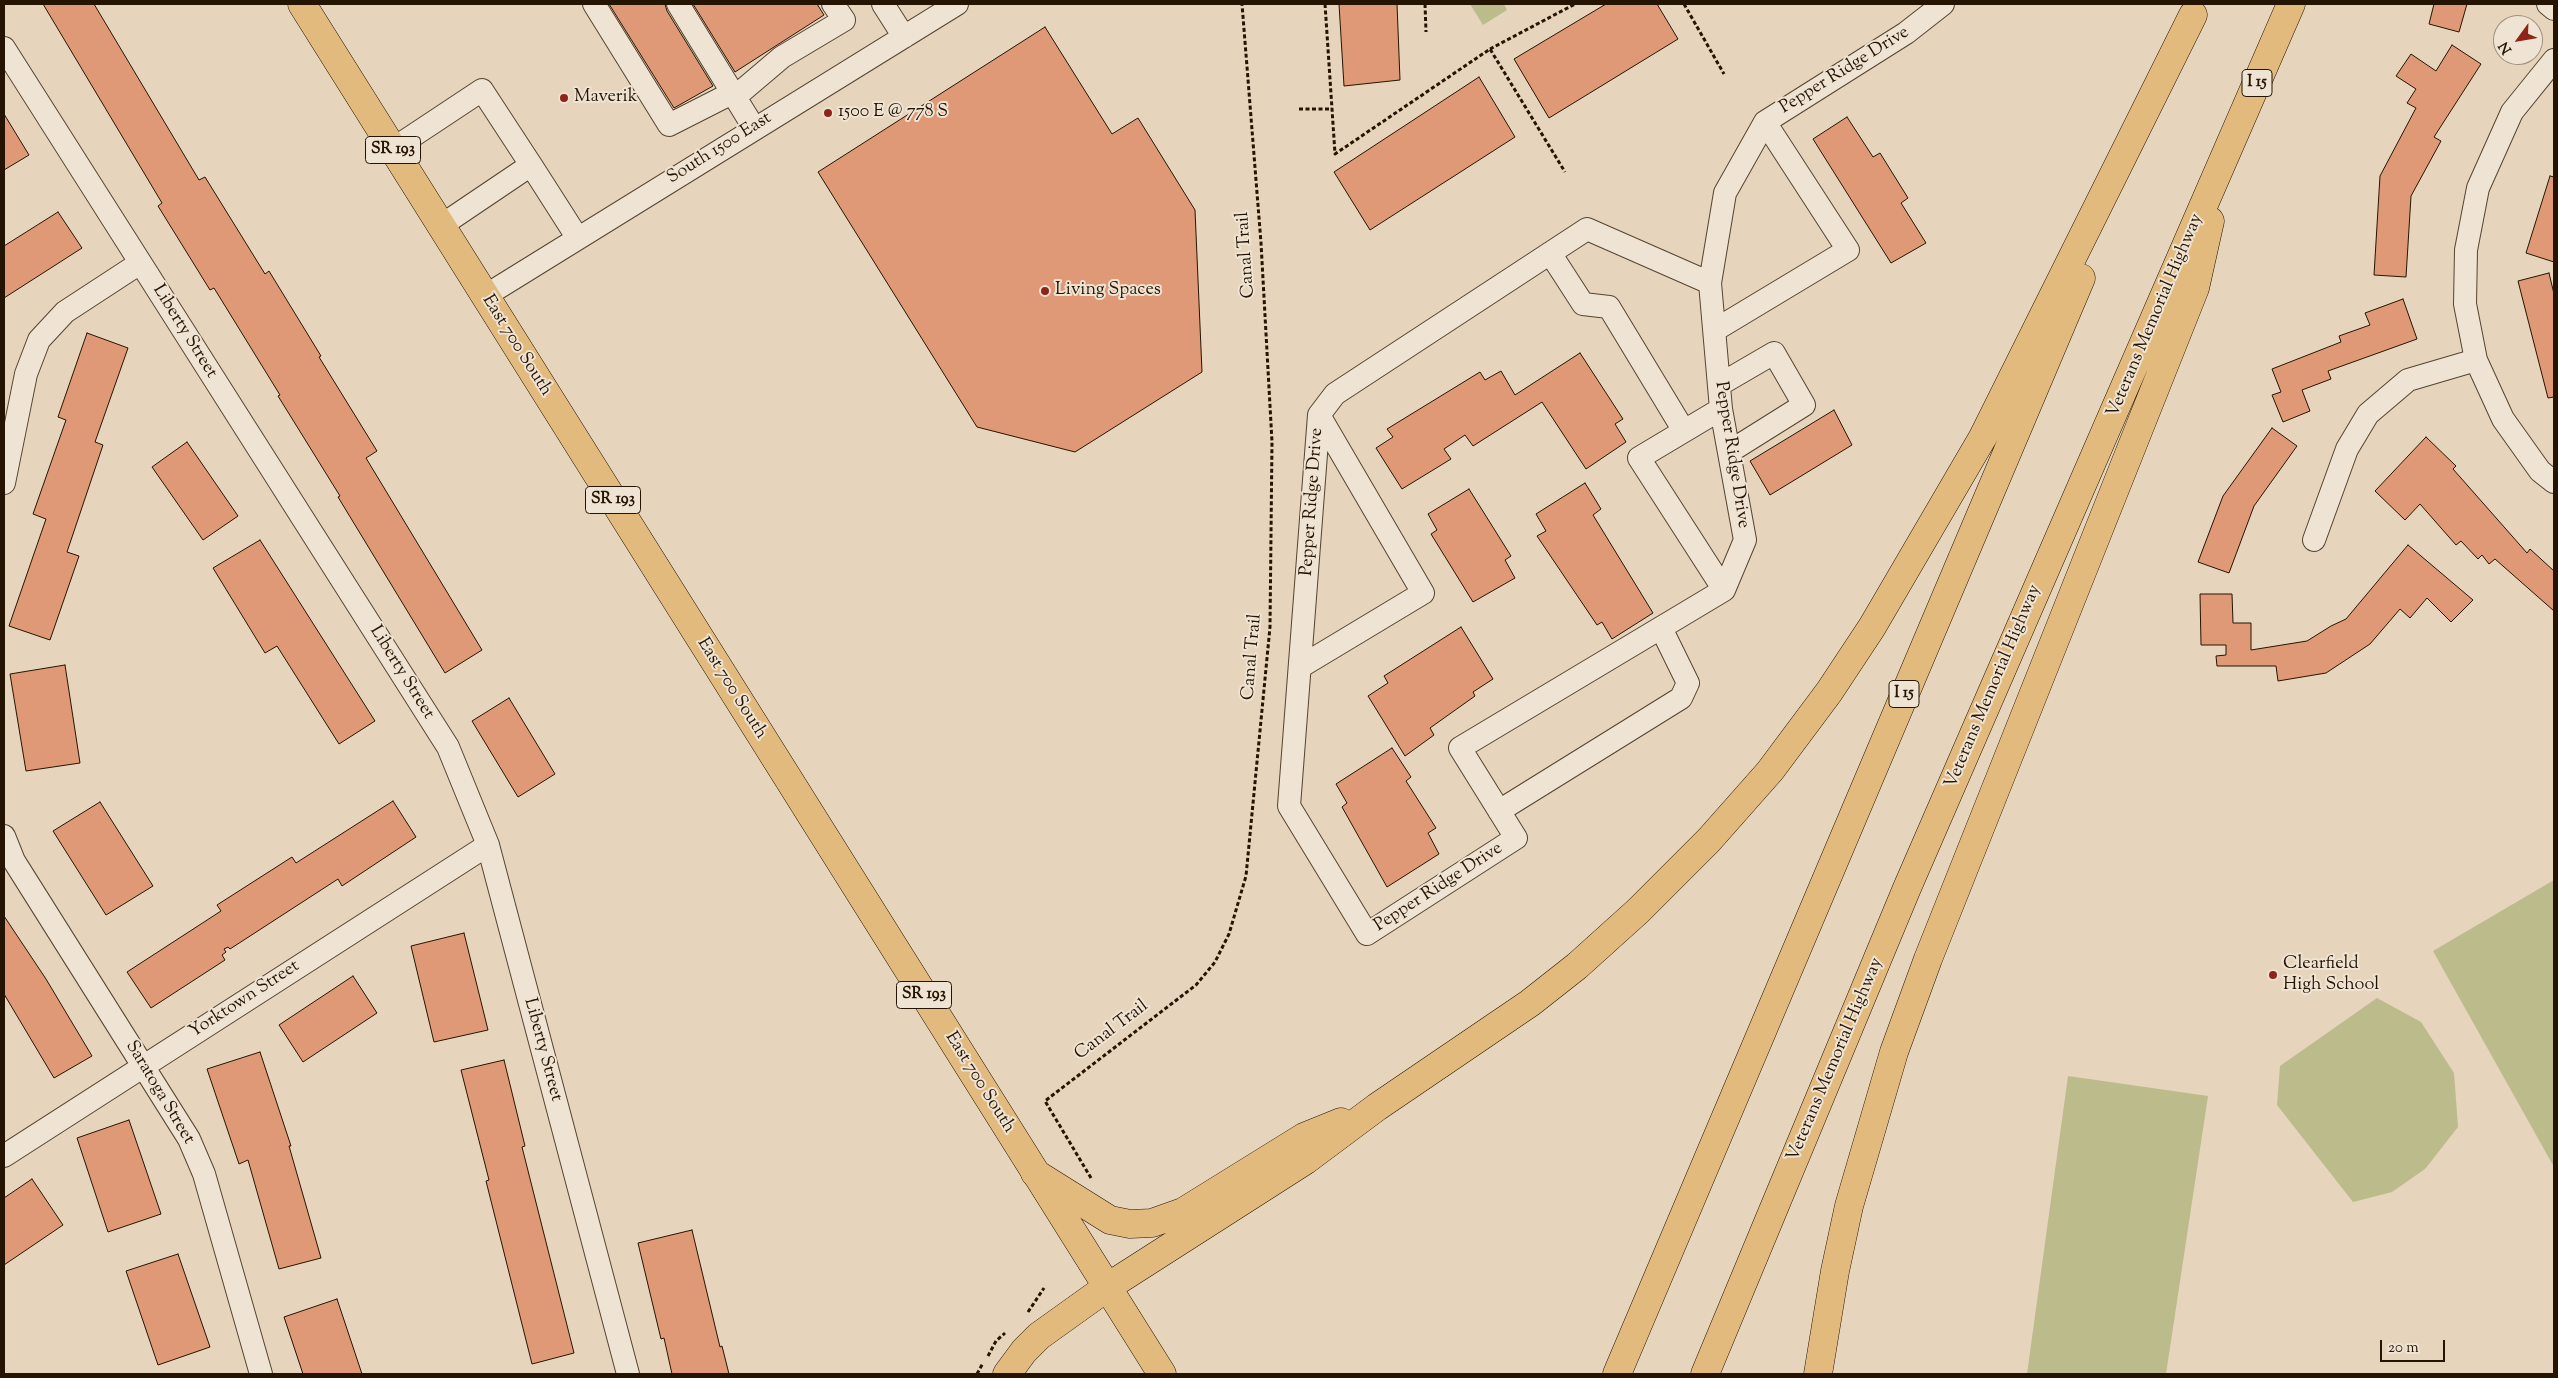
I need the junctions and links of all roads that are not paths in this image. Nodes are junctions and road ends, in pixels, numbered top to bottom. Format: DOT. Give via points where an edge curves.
graph roads {
  1 [pos="302,4"];
  2 [pos="594,4"];
  3 [pos="678,4"];
  4 [pos="833,4"];
  5 [pos="883,4"];
  6 [pos="957,4"];
  7 [pos="1943,4"];
  8 [pos="2291,4"];
  9 [pos="2548,4"];
  10 [pos="2195,9"];
  11 [pos="2554,9"];
  12 [pos="904,37"];
  13 [pos="4,48"];
  14 [pos="2554,60"];
  15 [pos="735,94"];
  16 [pos="1764,122"];
  17 [pos="754,128"];
  18 [pos="392,149"];
  19 [pos="2223,161"];
  20 [pos="531,165"];
  21 [pos="442,225"];
  22 [pos="577,237"];
  23 [pos="1550,253"];
  24 [pos="140,263"];
  25 [pos="1710,283"];
  26 [pos="485,296"];
  27 [pos="1714,330"];
  28 [pos="2476,360"];
  29 [pos="1719,385"];
  30 [pos="1721,409"];
  31 [pos="1319,415"];
  32 [pos="1684,431"];
  33 [pos="1729,452"];
  34 [pos="2554,482"];
  35 [pos="4,483"];
  36 [pos="2314,540"];
  37 [pos="1724,590"];
  38 [pos="1661,628"];
  39 [pos="1300,667"];
  40 [pos="1499,811"];
  41 [pos="4,836"];
  42 [pos="488,845"];
  43 [pos="143,1066"];
  44 [pos="1377,1107"];
  45 [pos="4,1156"];
  46 [pos="1035,1173"];
  47 [pos="1106,1288"];
  48 [pos="261,1374"];
  49 [pos="628,1374"];
  50 [pos="1007,1374"];
  51 [pos="1162,1374"];
  52 [pos="1617,1374"];
  53 [pos="1705,1374"];
  54 [pos="1818,1374"];
  1 -- 18 [label="main road, East 700 South / SR 193"];
  2 -- 15 [label="street" via="669,125"];
  3 -- 15 [label="street"];
  4 -- 15 [label="street" via="844,20 782,57"];
  5 -- 12 [label="street"];
  6 -- 12 [label="street, South 1500 East"];
  7 -- 16 [label="street, Pepper Ridge Drive" via="1906,34"];
  8 -- 19 [label="main road, Veterans Memorial Highway / I 15"];
  9 -- 11 [label="street"];
  10 -- 44 [label="main road" via="1983,437 1872,627 1798,735 1709,840 1592,952 1513,1016"];
  10 -- 52 [label="main road, I 15"];
  12 -- 17 [label="street, South 1500 East"];
  13 -- 24 [label="street, Liberty Street"];
  14 -- 28 [label="street" via="2512,112 2478,188 2466,250 2464,304"];
  15 -- 17 [label="street"];
  16 -- 25 [label="street, Pepper Ridge Drive" via="1725,193"];
  16 -- 27 [label="street" via="1848,250"];
  17 -- 22 [label="street, South 1500 East"];
  18 -- 20 [label="street" via="482,90"];
  18 -- 21 [label="main road, East 700 South / SR 193"];
  19 -- 53 [label="main road, Veterans Memorial Highway / I 15" via="1907,888"];
  19 -- 54 [label="main road" via="2195,288 1935,942 1892,1059 1849,1206 1834,1271"];
  20 -- 21 [label="street"];
  20 -- 22 [label="street"];
  21 -- 26 [label="main road, East 700 South / SR 193"];
  22 -- 26 [label="street, South 1500 East"];
  23 -- 25 [label="street, Pepper Ridge Drive" via="1587,229"];
  23 -- 31 [label="street, Pepper Ridge Drive" via="1335,394"];
  23 -- 32 [label="street" via="1583,304 1609,307"];
  24 -- 35 [label="street" via="65,312 40,340 26,374"];
  24 -- 42 [label="street, Liberty Street" via="448,747"];
  25 -- 27 [label="street, Pepper Ridge Drive"];
  26 -- 46 [label="main road, East 700 South / SR 193"];
  27 -- 29 [label="street, Pepper Ridge Drive"];
  28 -- 34 [label="street" via="2503,419 2540,471"];
  28 -- 36 [label="street" via="2408,380 2368,414 2347,449"];
  29 -- 30 [label="street, Pepper Ridge Drive"];
  29 -- 33 [label="street" via="1774,353 1804,405"];
  30 -- 32 [label="street"];
  30 -- 33 [label="street, Pepper Ridge Drive"];
  31 -- 39 [label="street, Pepper Ridge Drive"];
  31 -- 39 [label="street" via="1423,593"];
  32 -- 37 [label="street" via="1639,458"];
  33 -- 37 [label="street, Pepper Ridge Drive" via="1745,540"];
  37 -- 38 [label="street, Pepper Ridge Drive"];
  38 -- 40 [label="street" via="1688,683 1680,698"];
  38 -- 40 [label="street, Pepper Ridge Drive" via="1460,748"];
  39 -- 40 [label="street, Pepper Ridge Drive" via="1289,806 1368,934 1516,838"];
  41 -- 43 [label="street, Saratoga Street" via="14,861"];
  42 -- 43 [label="street, Yorktown Street"];
  42 -- 49 [label="street, Liberty Street"];
  43 -- 45 [label="street, Yorktown Street"];
  43 -- 48 [label="street, Saratoga Street" via="189,1139 204,1174"];
  44 -- 46 [label="main road" via="1304,1137 1198,1205 1152,1223 1130,1224 1110,1220"];
  44 -- 47 [label="main road" via="1306,1160"];
  46 -- 47 [label="main road, East 700 South / SR 193"];
  47 -- 50 [label="main road" via="1039,1336"];
  47 -- 51 [label="main road, East 700 South / SR 193"];
}
